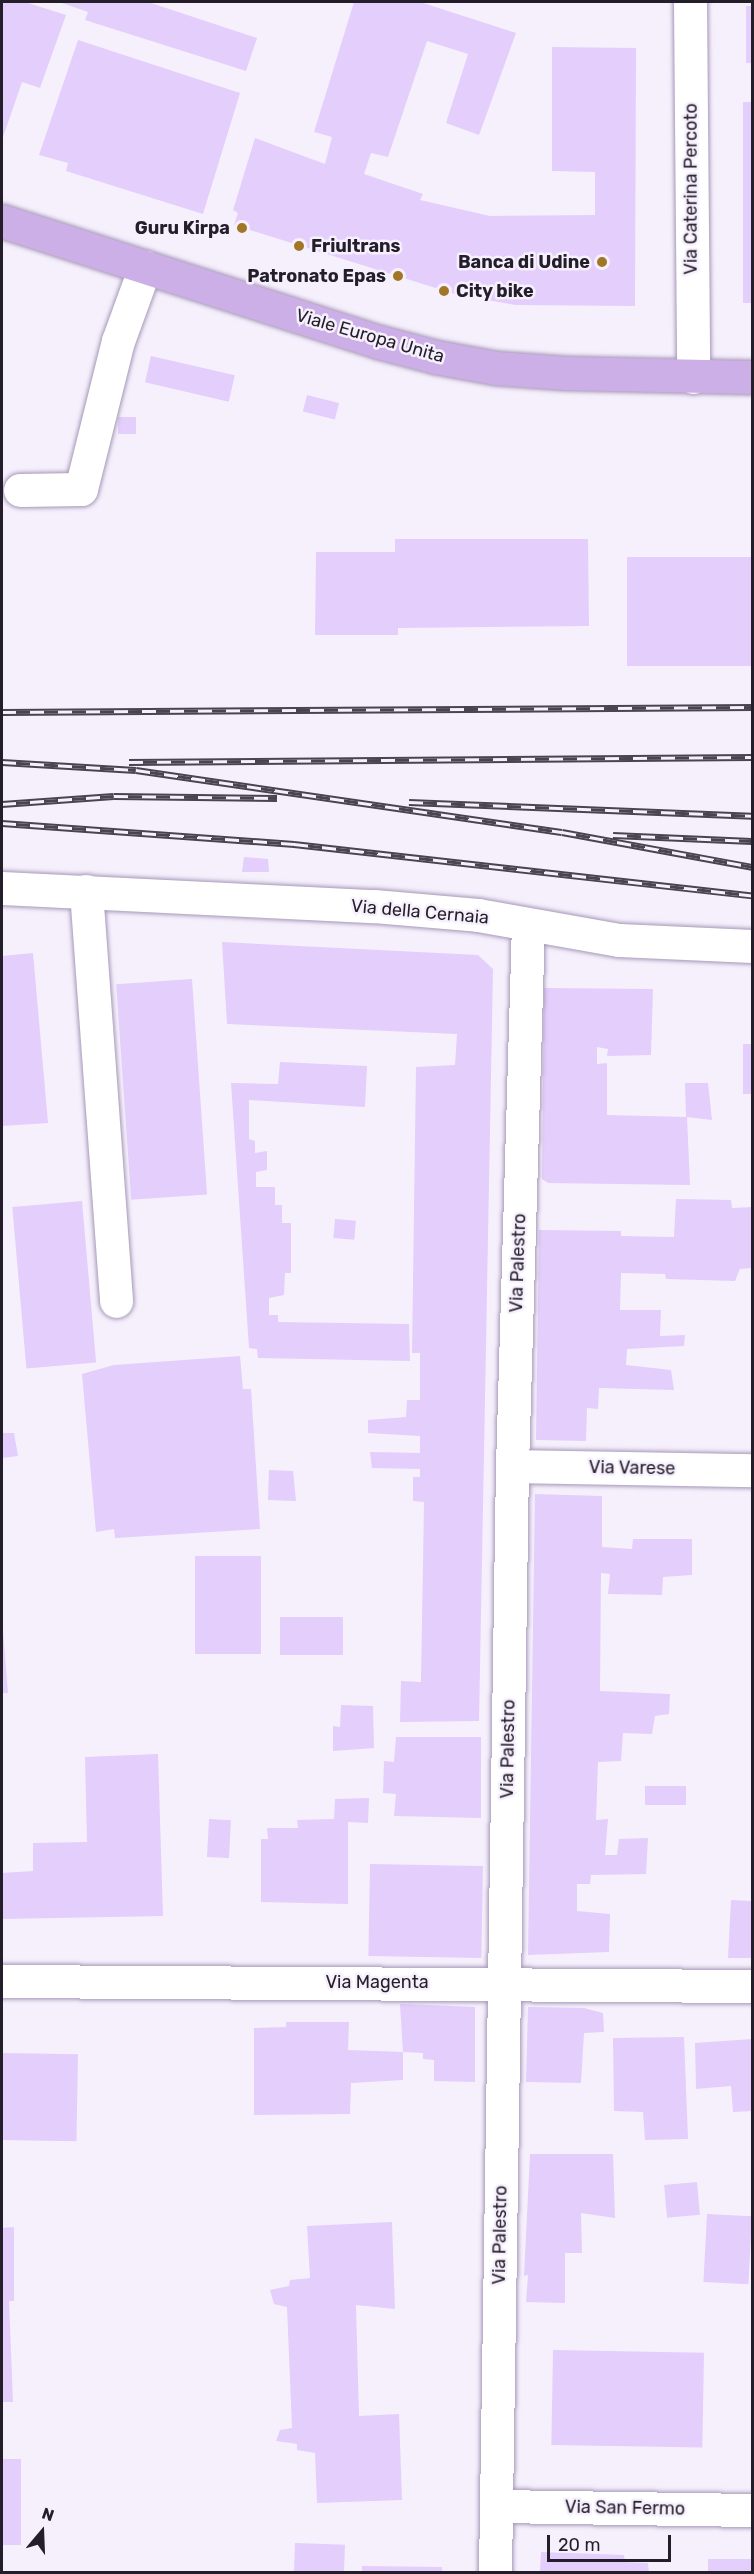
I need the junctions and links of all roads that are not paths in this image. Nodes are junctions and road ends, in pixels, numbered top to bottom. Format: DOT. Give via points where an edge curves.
graph roads {
  1 [pos="690,2"];
  2 [pos="2,221"];
  3 [pos="145,267"];
  4 [pos="753,376"];
  5 [pos="693,377"];
  6 [pos="20,490"];
  7 [pos="2,888"];
  8 [pos="86,891"];
  9 [pos="528,925"];
  10 [pos="753,946"];
  11 [pos="116,1301"];
  12 [pos="512,1466"];
  13 [pos="753,1470"];
  14 [pos="2,1981"];
  15 [pos="504,1982"];
  16 [pos="753,1986"];
  17 [pos="497,2506"];
  18 [pos="753,2510"];
  19 [pos="495,2572"];
  1 -- 5 [label="street, Via Caterina Percoto"];
  2 -- 3 [label="main road, Viale Europa Unita"];
  3 -- 5 [label="main road, Viale Europa Unita" via="436,357 531,371"];
  3 -- 6 [label="street" via="118,341 81,489"];
  4 -- 5 [label="main road, Viale Europa Unita"];
  7 -- 8 [label="street, Via della Cernaia"];
  8 -- 9 [label="street, Via della Cernaia" via="375,906 478,915"];
  8 -- 11 [label="street"];
  9 -- 10 [label="street, Via della Cernaia" via="619,939"];
  9 -- 12 [label="street, Via Palestro"];
  12 -- 13 [label="street, Via Varese"];
  12 -- 15 [label="street, Via Palestro"];
  14 -- 15 [label="street, Via Magenta"];
  15 -- 16 [label="street, Via Magenta"];
  15 -- 17 [label="street, Via Palestro"];
  17 -- 18 [label="street, Via San Fermo"];
  17 -- 19 [label="street, Via Palestro"];
}
